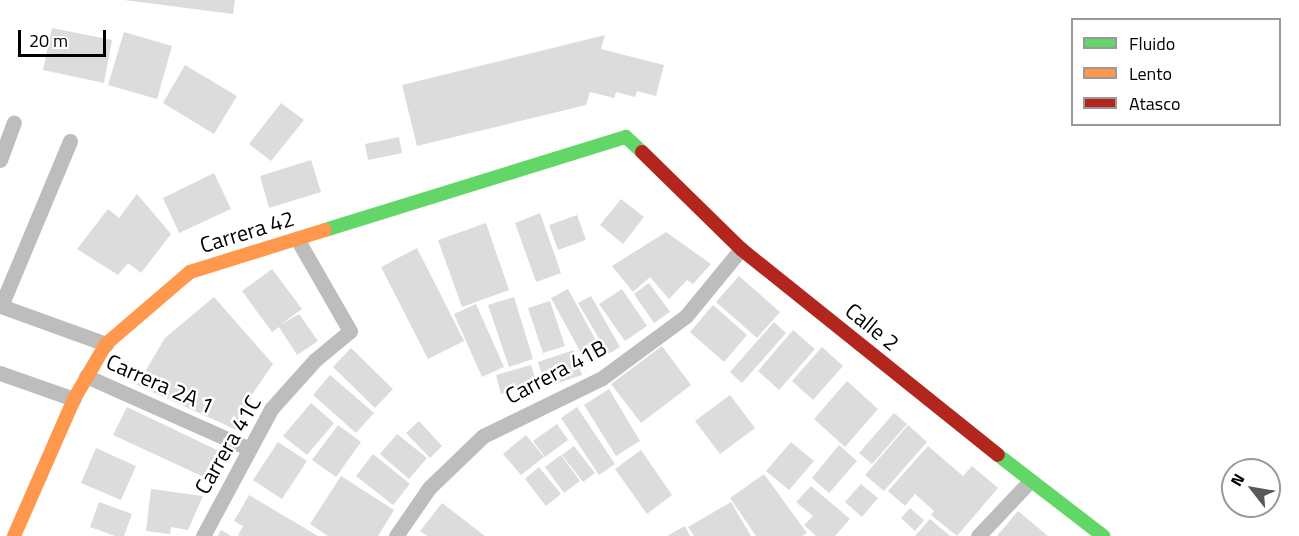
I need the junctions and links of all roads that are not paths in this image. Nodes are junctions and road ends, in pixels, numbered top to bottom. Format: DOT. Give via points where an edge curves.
graph roads {
  1 [pos="14,122"];
  2 [pos="626,137"];
  3 [pos="70,141"];
  4 [pos="0,160"];
  5 [pos="297,239"];
  6 [pos="741,249"];
  7 [pos="1,305"];
  8 [pos="106,344"];
  9 [pos="0,373"];
  10 [pos="86,376"];
  11 [pos="74,399"];
  12 [pos="248,448"];
  13 [pos="1030,481"];
  14 [pos="14,536"];
  15 [pos="203,536"];
  16 [pos="396,536"];
  17 [pos="978,536"];
  18 [pos="1103,536"];
  1 -- 4 [label="lane"];
  2 -- 5 [label="street, Carrera 42"];
  2 -- 6 [label="street, Calle 2"];
  3 -- 7 [label="lane"];
  5 -- 8 [label="street, Carrera 42" via="190,272"];
  5 -- 12 [label="lane, Carrera 41C" via="350,331 315,360 271,409"];
  6 -- 13 [label="street, Calle 2"];
  6 -- 16 [label="lane, Carrera 41B" via="686,316 602,378 483,436 429,488"];
  7 -- 8 [label="lane"];
  8 -- 10 [label="street, Carrera 42"];
  9 -- 11 [label="lane"];
  10 -- 11 [label="street, Carrera 42"];
  10 -- 12 [label="lane, Carrera 2A 1"];
  11 -- 14 [label="street, Carrera 42"];
  12 -- 15 [label="lane, Carrera 41C"];
  13 -- 17 [label="lane"];
  13 -- 18 [label="street, Calle 2"];
}
